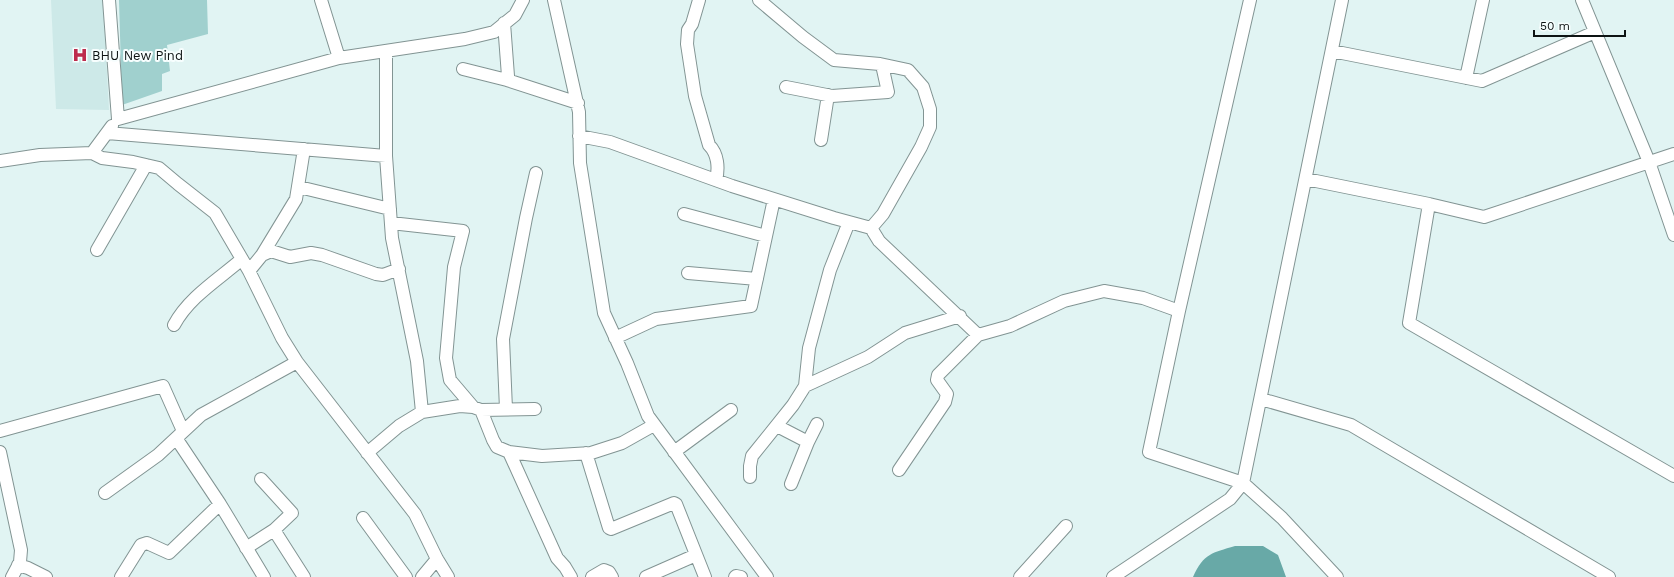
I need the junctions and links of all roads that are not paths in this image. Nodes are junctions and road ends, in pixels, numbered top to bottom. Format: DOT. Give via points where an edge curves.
graph roads {
  1 [pos="109,0"];
  2 [pos="321,0"];
  3 [pos="523,0"];
  4 [pos="554,0"];
  5 [pos="699,0"];
  6 [pos="759,0"];
  7 [pos="1250,0"];
  8 [pos="1342,0"];
  9 [pos="1483,0"];
  10 [pos="1582,0"];
  11 [pos="504,23"];
  12 [pos="1595,32"];
  13 [pos="386,51"];
  14 [pos="1332,51"];
  15 [pos="339,58"];
  16 [pos="882,65"];
  17 [pos="463,69"];
  18 [pos="1466,78"];
  19 [pos="507,80"];
  20 [pos="786,87"];
  21 [pos="828,95"];
  22 [pos="578,103"];
  23 [pos="118,119"];
  24 [pos="107,133"];
  25 [pos="579,136"];
  26 [pos="821,140"];
  27 [pos="304,149"];
  28 [pos="92,153"];
  29 [pos="1674,154"];
  30 [pos="386,156"];
  31 [pos="0,161"];
  32 [pos="1649,162"];
  33 [pos="146,165"];
  34 [pos="536,173"];
  35 [pos="1306,179"];
  36 [pos="716,180"];
  37 [pos="299,187"];
  38 [pos="774,199"];
  39 [pos="1428,204"];
  40 [pos="390,209"];
  41 [pos="684,214"];
  42 [pos="391,222"];
  43 [pos="849,222"];
  44 [pos="871,228"];
  45 [pos="1674,234"];
  46 [pos="766,236"];
  47 [pos="97,250"];
  48 [pos="262,255"];
  49 [pos="242,259"];
  50 [pos="399,270"];
  51 [pos="249,271"];
  52 [pos="688,273"];
  53 [pos="757,279"];
  54 [pos="1179,311"];
  55 [pos="960,316"];
  56 [pos="174,325"];
  57 [pos="978,335"];
  58 [pos="615,338"];
  59 [pos="297,362"];
  60 [pos="805,386"];
  61 [pos="1261,399"];
  62 [pos="477,408"];
  63 [pos="506,409"];
  64 [pos="535,409"];
  65 [pos="731,410"];
  66 [pos="422,412"];
  67 [pos="817,424"];
  68 [pos="654,425"];
  69 [pos="777,426"];
  70 [pos="0,431"];
  71 [pos="180,435"];
  72 [pos="808,442"];
  73 [pos="0,452"];
  74 [pos="509,452"];
  75 [pos="674,452"];
  76 [pos="367,453"];
  77 [pos="586,454"];
  78 [pos="899,470"];
  79 [pos="1674,476"];
  80 [pos="750,478"];
  81 [pos="261,479"];
  82 [pos="1243,483"];
  83 [pos="792,484"];
  84 [pos="105,493"];
  85 [pos="220,504"];
  86 [pos="363,518"];
  87 [pos="1066,526"];
  88 [pos="274,530"];
  89 [pos="246,548"];
  90 [pos="696,555"];
  91 [pos="437,560"];
  92 [pos="18,565"];
  93 [pos="12,577"];
  94 [pos="46,577"];
  95 [pos="121,577"];
  96 [pos="264,577"];
  97 [pos="304,577"];
  98 [pos="406,577"];
  99 [pos="422,577"];
  100 [pos="448,577"];
  101 [pos="571,577"];
  102 [pos="592,577"];
  103 [pos="612,577"];
  104 [pos="646,577"];
  105 [pos="705,577"];
  106 [pos="735,577"];
  107 [pos="741,577"];
  108 [pos="767,577"];
  109 [pos="1020,577"];
  110 [pos="1113,577"];
  111 [pos="1337,577"];
  112 [pos="1609,577"];
  1 -- 23 [label="street"];
  2 -- 15 [label="street"];
  3 -- 11 [label="street" via="514,15"];
  4 -- 22 [label="street"];
  5 -- 36 [label="street" via="688,30 687,44 695,96 718,166"];
  6 -- 16 [label="street" via="834,60"];
  7 -- 54 [label="street"];
  8 -- 14 [label="street"];
  9 -- 18 [label="street"];
  10 -- 12 [label="street"];
  11 -- 13 [label="street" via="494,32 465,39"];
  11 -- 19 [label="street"];
  12 -- 18 [label="street" via="1482,81"];
  12 -- 32 [label="street"];
  13 -- 15 [label="street"];
  13 -- 30 [label="street"];
  14 -- 18 [label="street"];
  14 -- 35 [label="street"];
  15 -- 23 [label="street"];
  16 -- 21 [label="street" via="888,92"];
  16 -- 44 [label="street" via="908,70 923,87 930,109 930,127 884,214"];
  17 -- 19 [label="street"];
  19 -- 22 [label="street"];
  20 -- 21 [label="street"];
  21 -- 26 [label="street"];
  22 -- 25 [label="street"];
  23 -- 24 [label="street"];
  24 -- 27 [label="street"];
  24 -- 28 [label="street"];
  25 -- 36 [label="street" via="610,142"];
  25 -- 58 [label="street" via="580,164 604,313"];
  27 -- 30 [label="street"];
  27 -- 37 [label="street"];
  28 -- 31 [label="street" via="40,155"];
  28 -- 33 [label="street" via="102,158"];
  29 -- 32 [label="street"];
  30 -- 40 [label="street"];
  32 -- 39 [label="street" via="1484,217"];
  32 -- 45 [label="street"];
  33 -- 47 [label="street"];
  33 -- 49 [label="street" via="160,168 215,213"];
  34 -- 63 [label="street" via="503,339"];
  35 -- 39 [label="street"];
  35 -- 61 [label="street"];
  36 -- 38 [label="street"];
  37 -- 40 [label="street"];
  37 -- 48 [label="street" via="296,199"];
  38 -- 43 [label="street"];
  38 -- 46 [label="street"];
  39 -- 79 [label="street" via="1409,322"];
  40 -- 42 [label="street"];
  41 -- 46 [label="street"];
  42 -- 50 [label="street"];
  42 -- 62 [label="street" via="463,231 454,267 446,358 450,380"];
  43 -- 44 [label="street"];
  43 -- 60 [label="street" via="830,270 809,348"];
  44 -- 55 [label="street" via="879,241"];
  46 -- 53 [label="street"];
  48 -- 50 [label="street" via="271,251 290,258 311,253 376,274 383,275"];
  48 -- 51 [label="street"];
  49 -- 51 [label="street"];
  49 -- 56 [label="street" via="192,301"];
  50 -- 66 [label="street" via="417,359"];
  51 -- 59 [label="street" via="282,338"];
  52 -- 53 [label="street"];
  53 -- 58 [label="street" via="751,306 656,319"];
  54 -- 57 [label="street" via="1143,298 1104,290 1064,301 1010,326"];
  54 -- 82 [label="street" via="1149,452"];
  55 -- 57 [label="street"];
  55 -- 60 [label="street" via="905,333 868,357"];
  57 -- 78 [label="street" via="938,375 937,380 947,394 945,402"];
  58 -- 68 [label="street"];
  59 -- 71 [label="street" via="201,415"];
  59 -- 76 [label="street"];
  60 -- 69 [label="street"];
  61 -- 82 [label="street"];
  61 -- 112 [label="street" via="1351,425"];
  62 -- 63 [label="street"];
  62 -- 66 [label="street" via="460,406"];
  62 -- 74 [label="street" via="497,447"];
  63 -- 64 [label="street"];
  65 -- 75 [label="street"];
  66 -- 76 [label="street" via="399,426"];
  67 -- 72 [label="street"];
  68 -- 75 [label="street"];
  68 -- 77 [label="street" via="622,444"];
  69 -- 72 [label="street"];
  69 -- 80 [label="street" via="752,456"];
  70 -- 71 [label="street" via="163,386"];
  71 -- 84 [label="street" via="158,455"];
  71 -- 85 [label="street"];
  72 -- 83 [label="street"];
  73 -- 92 [label="street" via="21,550"];
  74 -- 77 [label="street" via="542,456"];
  74 -- 101 [label="street" via="557,558"];
  75 -- 108 [label="street"];
  76 -- 91 [label="street" via="415,514"];
  77 -- 90 [label="street" via="609,528 674,503"];
  81 -- 88 [label="street" via="292,513"];
  82 -- 110 [label="street" via="1230,499"];
  82 -- 111 [label="street" via="1282,518"];
  85 -- 89 [label="street"];
  85 -- 95 [label="street" via="169,553 146,543 141,545"];
  86 -- 98 [label="street"];
  87 -- 109 [label="street"];
  88 -- 89 [label="street"];
  88 -- 97 [label="street"];
  89 -- 96 [label="street"];
  90 -- 104 [label="street"];
  90 -- 105 [label="street"];
  91 -- 99 [label="street"];
  91 -- 100 [label="street"];
  92 -- 93 [label="street"];
  92 -- 94 [label="street"];
  102 -- 103 [label="street" via="604,570"];
  106 -- 107 [label="street"];
}
